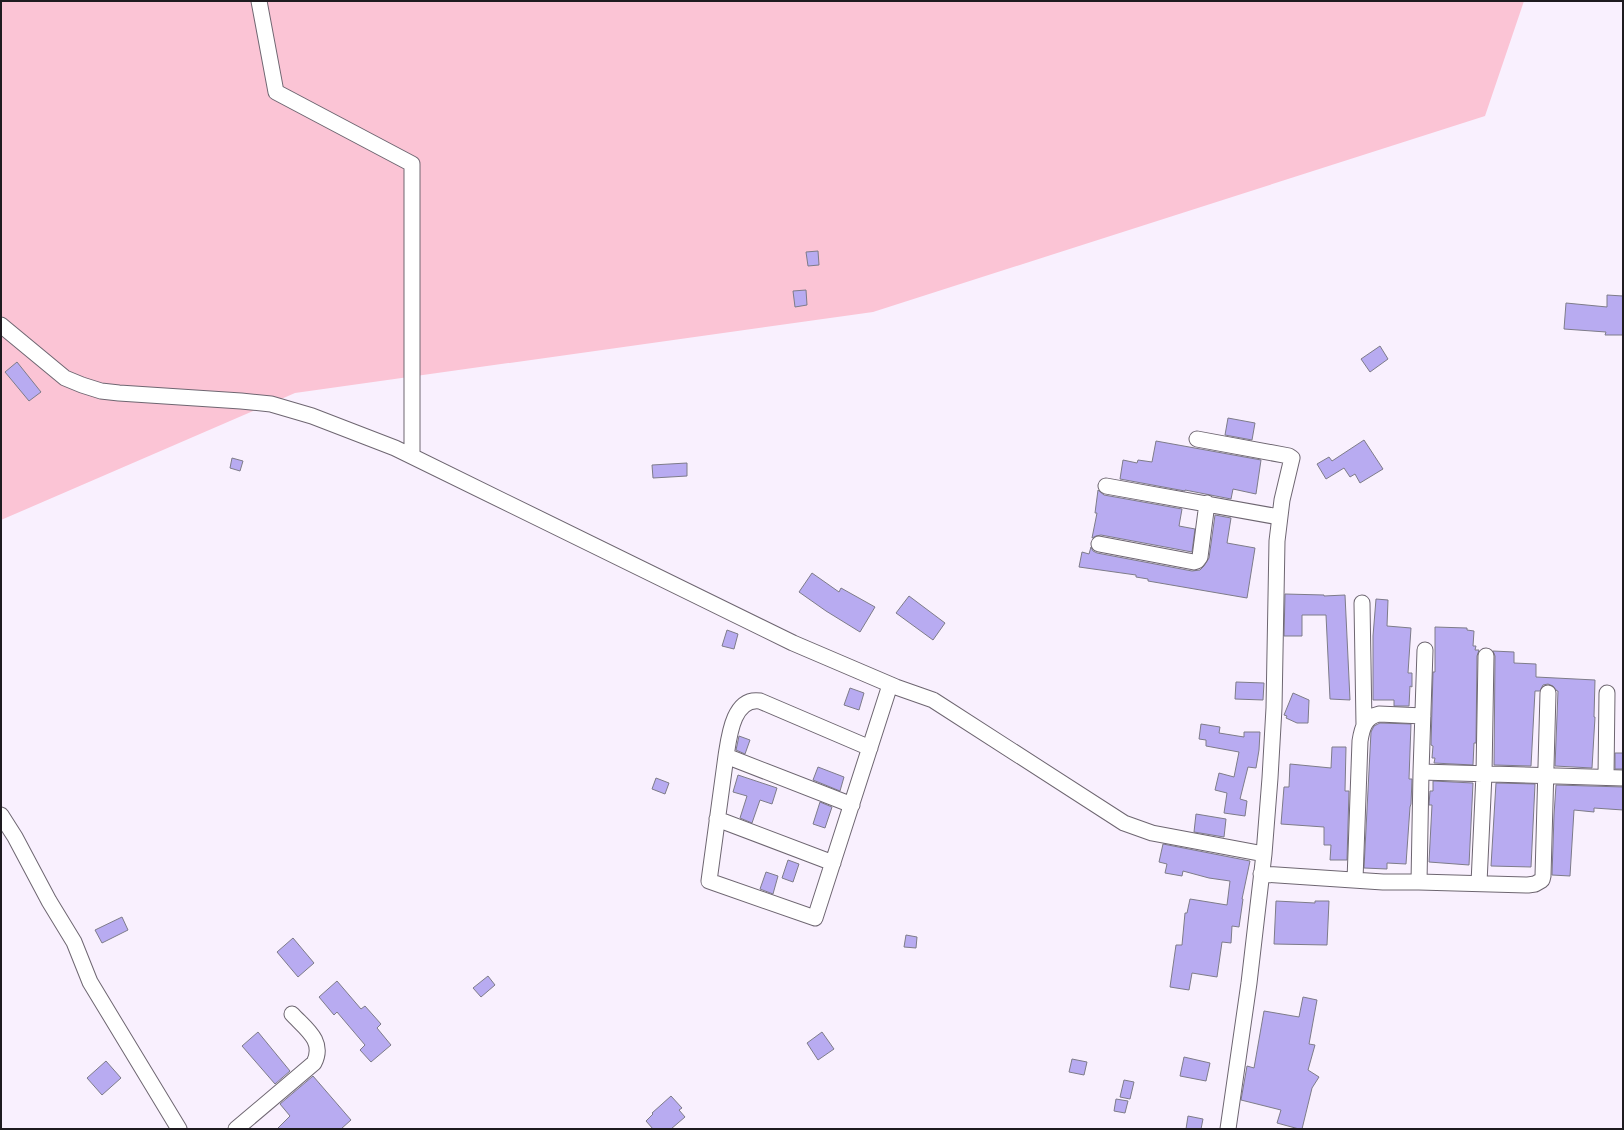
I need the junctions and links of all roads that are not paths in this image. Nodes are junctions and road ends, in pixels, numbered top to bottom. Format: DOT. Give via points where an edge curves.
graph roads {
  1 [pos="259,1"];
  2 [pos="1,325"];
  3 [pos="1197,439"];
  4 [pos="412,456"];
  5 [pos="1106,486"];
  6 [pos="1207,503"];
  7 [pos="1279,517"];
  8 [pos="1099,544"];
  9 [pos="1362,603"];
  10 [pos="1425,650"];
  11 [pos="1486,656"];
  12 [pos="893,686"];
  13 [pos="1548,693"];
  14 [pos="1607,693"];
  15 [pos="1423,716"];
  16 [pos="1364,725"];
  17 [pos="870,748"];
  18 [pos="726,756"];
  19 [pos="1422,772"];
  20 [pos="1484,774"];
  21 [pos="1546,776"];
  22 [pos="1606,777"];
  23 [pos="1623,778"];
  24 [pos="852,804"];
  25 [pos="1,815"];
  26 [pos="717,819"];
  27 [pos="1264,854"];
  28 [pos="833,863"];
  29 [pos="1262,874"];
  30 [pos="1355,880"];
  31 [pos="1419,882"];
  32 [pos="1479,883"];
  33 [pos="292,1014"];
  34 [pos="179,1129"];
  35 [pos="236,1129"];
  36 [pos="1228,1129"];
  1 -- 4 [label="street" via="276,92 412,164"];
  2 -- 4 [label="street" via="66,378 82,385 119,393 271,404 353,431"];
  3 -- 7 [label="street" via="1291,457"];
  4 -- 12 [label="street" via="793,643"];
  5 -- 6 [label="street"];
  6 -- 7 [label="street"];
  6 -- 8 [label="street" via="1200,557 1197,561"];
  7 -- 27 [label="street" via="1274,708"];
  9 -- 16 [label="street"];
  10 -- 15 [label="street"];
  11 -- 20 [label="street"];
  12 -- 17 [label="street"];
  12 -- 27 [label="street" via="933,700 1124,823 1152,833"];
  13 -- 21 [label="street"];
  14 -- 22 [label="street"];
  15 -- 16 [label="street" via="1379,714 1373,715"];
  15 -- 19 [label="street"];
  16 -- 30 [label="street" via="1360,741"];
  17 -- 18 [label="street" via="755,700 746,703 736,716"];
  17 -- 24 [label="street"];
  18 -- 24 [label="street"];
  18 -- 26 [label="street"];
  19 -- 20 [label="street"];
  19 -- 31 [label="street"];
  20 -- 21 [label="street"];
  20 -- 32 [label="street"];
  21 -- 22 [label="street"];
  21 -- 32 [label="street" via="1542,880 1528,885"];
  22 -- 23 [label="street"];
  24 -- 28 [label="street"];
  25 -- 34 [label="street" via="74,942 90,982"];
  26 -- 28 [label="street"];
  26 -- 28 [label="street" via="709,881 815,918"];
  27 -- 29 [label="street"];
  29 -- 30 [label="street"];
  29 -- 36 [label="street"];
  30 -- 31 [label="street"];
  31 -- 32 [label="street"];
  33 -- 35 [label="street" via="316,1041 318,1048 314,1063"];
}
